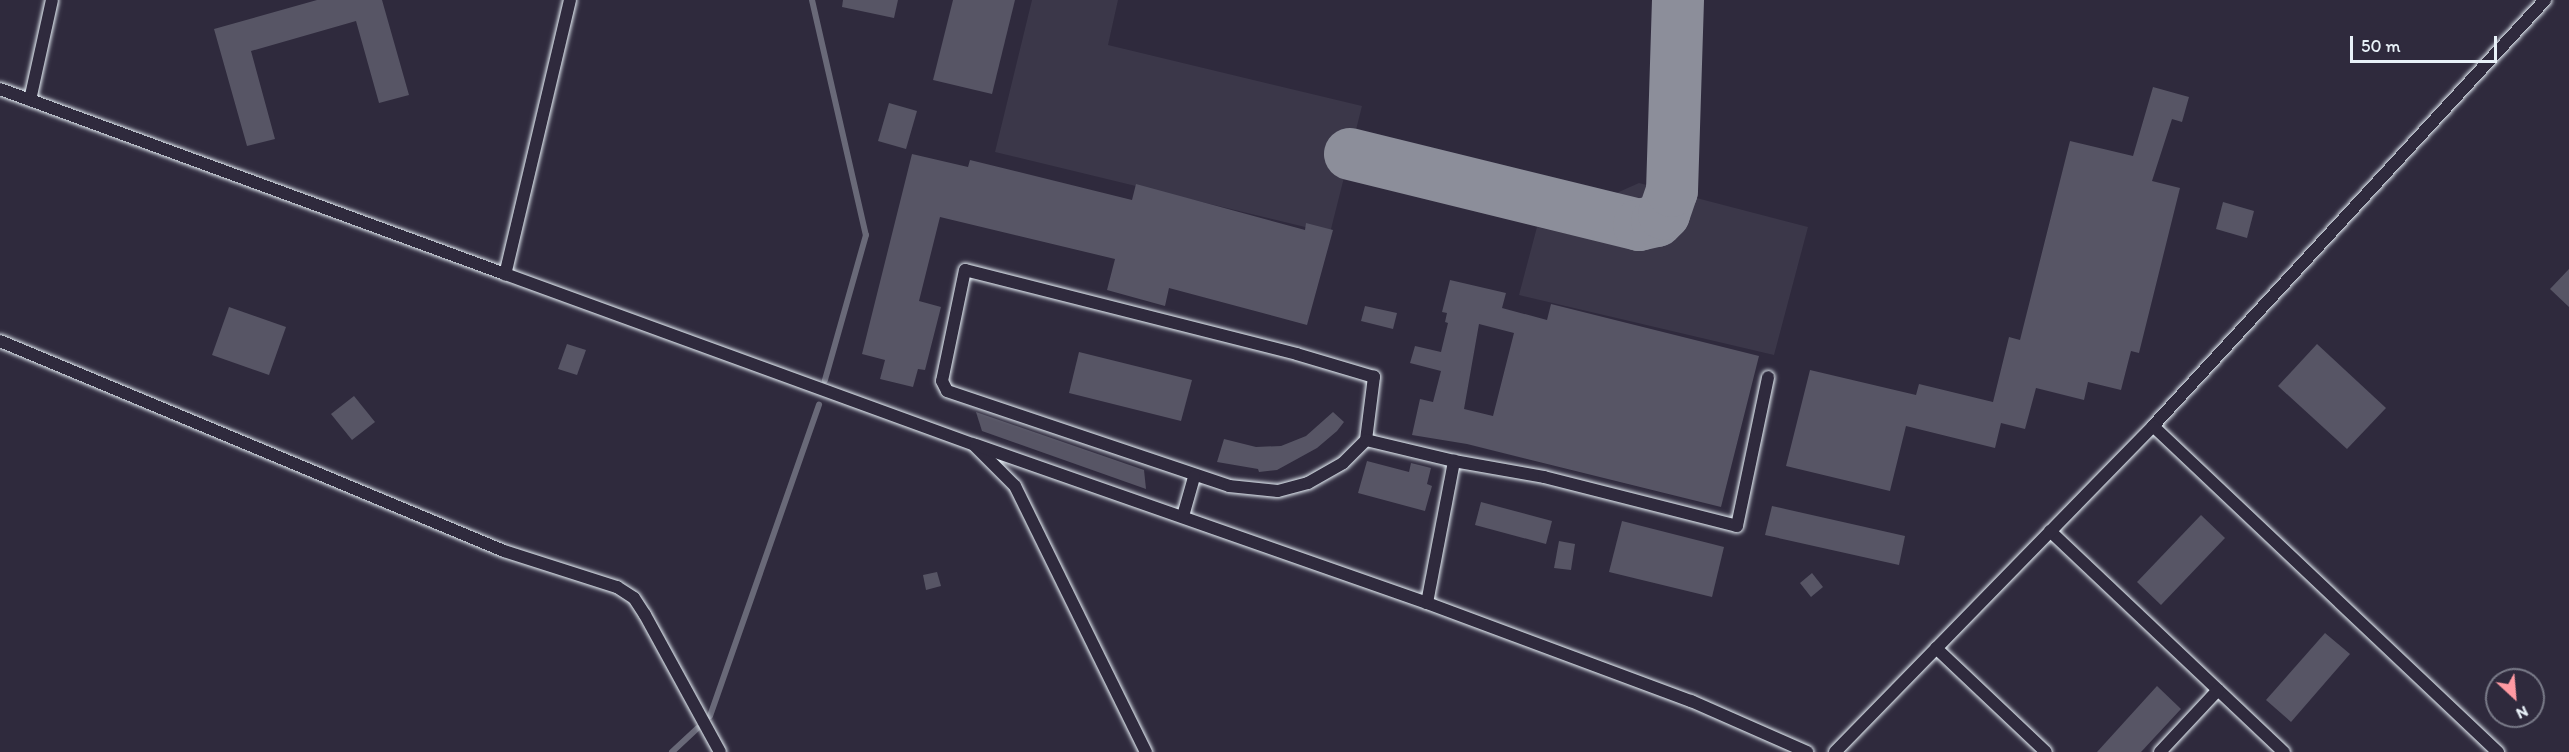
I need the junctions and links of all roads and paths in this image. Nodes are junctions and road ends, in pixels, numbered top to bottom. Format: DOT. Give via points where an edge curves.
graph roads {
  1 [pos="52,0"];
  2 [pos="570,0"];
  3 [pos="2545,0"];
  4 [pos="0,89"];
  5 [pos="30,100"];
  6 [pos="505,274"];
  7 [pos="0,341"];
  8 [pos="1768,377"];
  9 [pos="2153,426"];
  10 [pos="1366,440"];
  11 [pos="973,444"];
  12 [pos="1454,461"];
  13 [pos="1194,477"];
  14 [pos="1183,516"];
  15 [pos="2050,531"];
  16 [pos="1426,603"];
  17 [pos="1936,648"];
  18 [pos="2218,690"];
  19 [pos="720,752"];
  20 [pos="1146,752"];
  21 [pos="1808,752"];
  22 [pos="1835,752"];
  23 [pos="2046,752"];
  24 [pos="2160,752"];
  25 [pos="2284,752"];
  26 [pos="2498,752"];
  1 -- 5 [label="lane"];
  2 -- 6 [label="lane"];
  3 -- 9 [label="lane"];
  4 -- 5 [label="lane"];
  5 -- 6 [label="lane"];
  6 -- 11 [label="lane"];
  7 -- 19 [label="lane" via="504,551 617,587 634,598 645,615"];
  8 -- 12 [label="lane" via="1737,526 1544,477"];
  9 -- 15 [label="lane"];
  9 -- 26 [label="lane"];
  10 -- 12 [label="lane"];
  10 -- 13 [label="lane" via="1326,473 1308,483 1278,491 1228,486"];
  10 -- 13 [label="lane" via="1374,377 965,270 942,381 947,391"];
  11 -- 14 [label="lane"];
  11 -- 20 [label="lane" via="1015,486"];
  12 -- 16 [label="lane"];
  13 -- 14 [label="lane"];
  14 -- 16 [label="lane"];
  15 -- 17 [label="lane"];
  15 -- 18 [label="lane"];
  16 -- 21 [label="lane" via="1691,701"];
  17 -- 22 [label="lane"];
  17 -- 23 [label="lane"];
  18 -- 24 [label="lane"];
  18 -- 25 [label="lane"];
}
